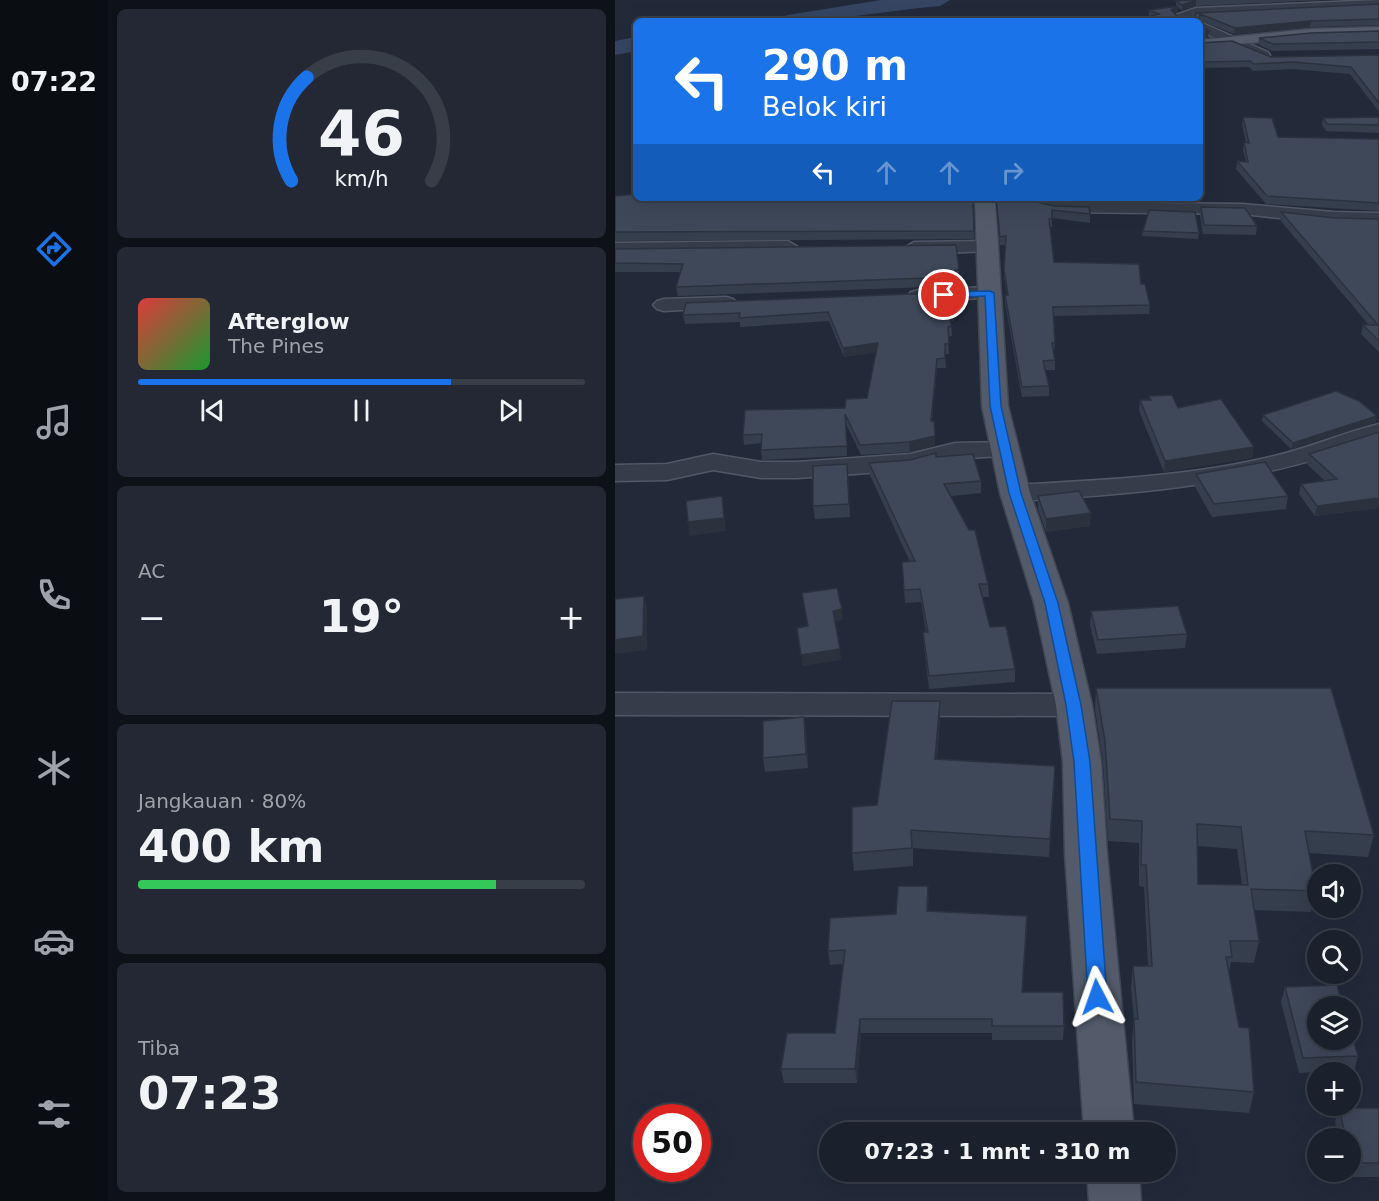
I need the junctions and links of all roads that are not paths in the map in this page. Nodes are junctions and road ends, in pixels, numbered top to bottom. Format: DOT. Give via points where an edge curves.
graph roads {
  1 [pos="1379,4"];
  2 [pos="1183,18"];
  3 [pos="1203,27"];
  4 [pos="1379,31"];
  5 [pos="1232,40"];
  6 [pos="1203,44"];
  7 [pos="1276,57"];
  8 [pos="985,201"];
  9 [pos="1039,201"];
  10 [pos="1379,219"];
  11 [pos="986,247"];
  12 [pos="805,248"];
  13 [pos="898,248"];
  14 [pos="615,249"];
  15 [pos="990,293"];
  16 [pos="898,297"];
  17 [pos="747,302"];
  18 [pos="664,305"];
  19 [pos="1379,431"];
  20 [pos="1005,450"];
  21 [pos="615,473"];
  22 [pos="1015,493"];
  23 [pos="615,704"];
  24 [pos="1074,705"];
  25 [pos="1108,1122"];
  26 [pos="1114,1182"];
  27 [pos="1115,1201"];
  1 -- 2 [label="street" via="1196,12 1179,16"];
  3 -- 5 [label="street"];
  4 -- 5 [label="main road"];
  5 -- 6 [label="main road"];
  5 -- 7 [label="street" via="1261,55"];
  8 -- 11 [label="main road"];
  9 -- 10 [label="street" via="1054,207 1242,209"];
  11 -- 13 [label="street"];
  11 -- 15 [label="main road"];
  12 -- 14 [label="street"];
  15 -- 16 [label="street"];
  15 -- 20 [label="main road" via="995,406"];
  17 -- 18 [label="street"];
  19 -- 22 [label="street" via="1302,456 1222,474"];
  20 -- 21 [label="street" via="955,451 910,462 797,470 761,470 714,462 667,472"];
  20 -- 22 [label="main road"];
  22 -- 24 [label="main road" via="1051,603"];
  23 -- 24 [label="street"];
  24 -- 25 [label="main road" via="1082,762"];
  26 -- 27 [label="main road"];
}
